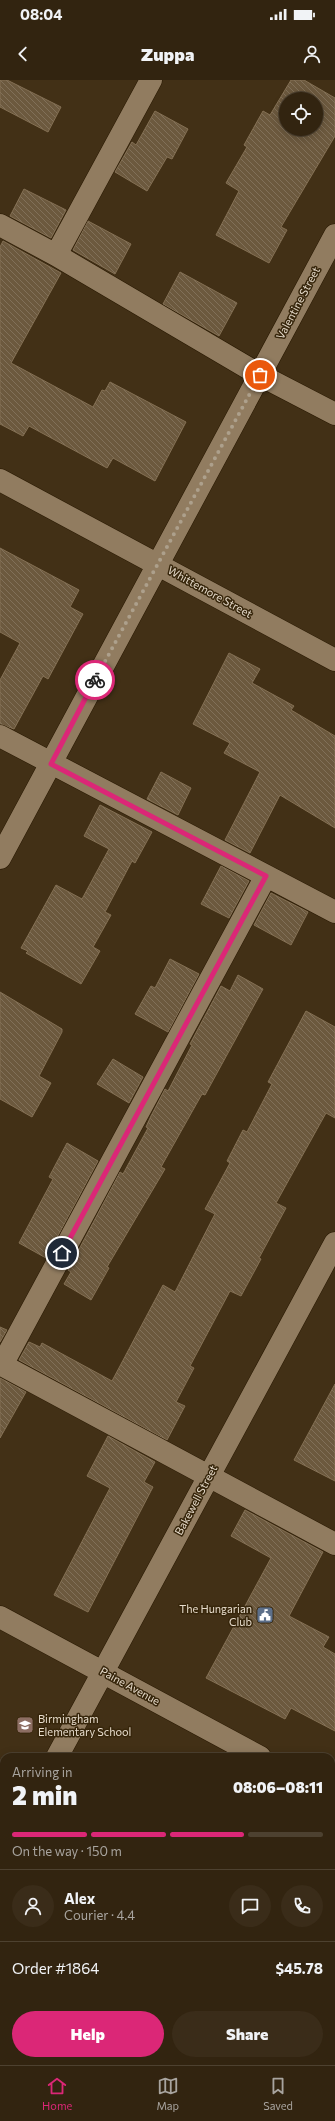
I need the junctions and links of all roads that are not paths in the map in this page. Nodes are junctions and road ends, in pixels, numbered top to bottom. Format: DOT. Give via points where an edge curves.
graph roads {
  1 [pos="151,80"];
  2 [pos="0,225"];
  3 [pos="335,235"];
  4 [pos="56,255"];
  5 [pos="260,375"];
  6 [pos="335,414"];
  7 [pos="0,480"];
  8 [pos="158,564"];
  9 [pos="335,660"];
  10 [pos="0,736"];
  11 [pos="51,764"];
  12 [pos="0,858"];
  13 [pos="266,876"];
  14 [pos="335,912"];
  15 [pos="335,1243"];
  16 [pos="1,1364"];
  17 [pos="209,1476"];
  18 [pos="335,1544"];
  19 [pos="0,1617"];
  20 [pos="104,1672"];
  21 [pos="59,1753"];
  22 [pos="253,1753"];
  1 -- 4 [label="street"];
  2 -- 4 [label="street"];
  3 -- 5 [label="street, Valentine Street"];
  4 -- 5 [label="street"];
  5 -- 6 [label="street"];
  5 -- 8 [label="street, Valentine Street"];
  7 -- 8 [label="street, Whittemore Street"];
  8 -- 9 [label="street, Whittemore Street"];
  8 -- 11 [label="street, Valentine Street"];
  10 -- 11 [label="street"];
  11 -- 12 [label="street, Valentine Street"];
  11 -- 13 [label="street"];
  13 -- 14 [label="street"];
  13 -- 16 [label="street"];
  15 -- 17 [label="street, Bakewell Street"];
  16 -- 17 [label="street"];
  17 -- 18 [label="street"];
  17 -- 20 [label="street, Bakewell Street"];
  19 -- 20 [label="street, Paine Avenue"];
  20 -- 21 [label="street, Bakewell Street"];
  20 -- 22 [label="street, Paine Avenue"];
}
